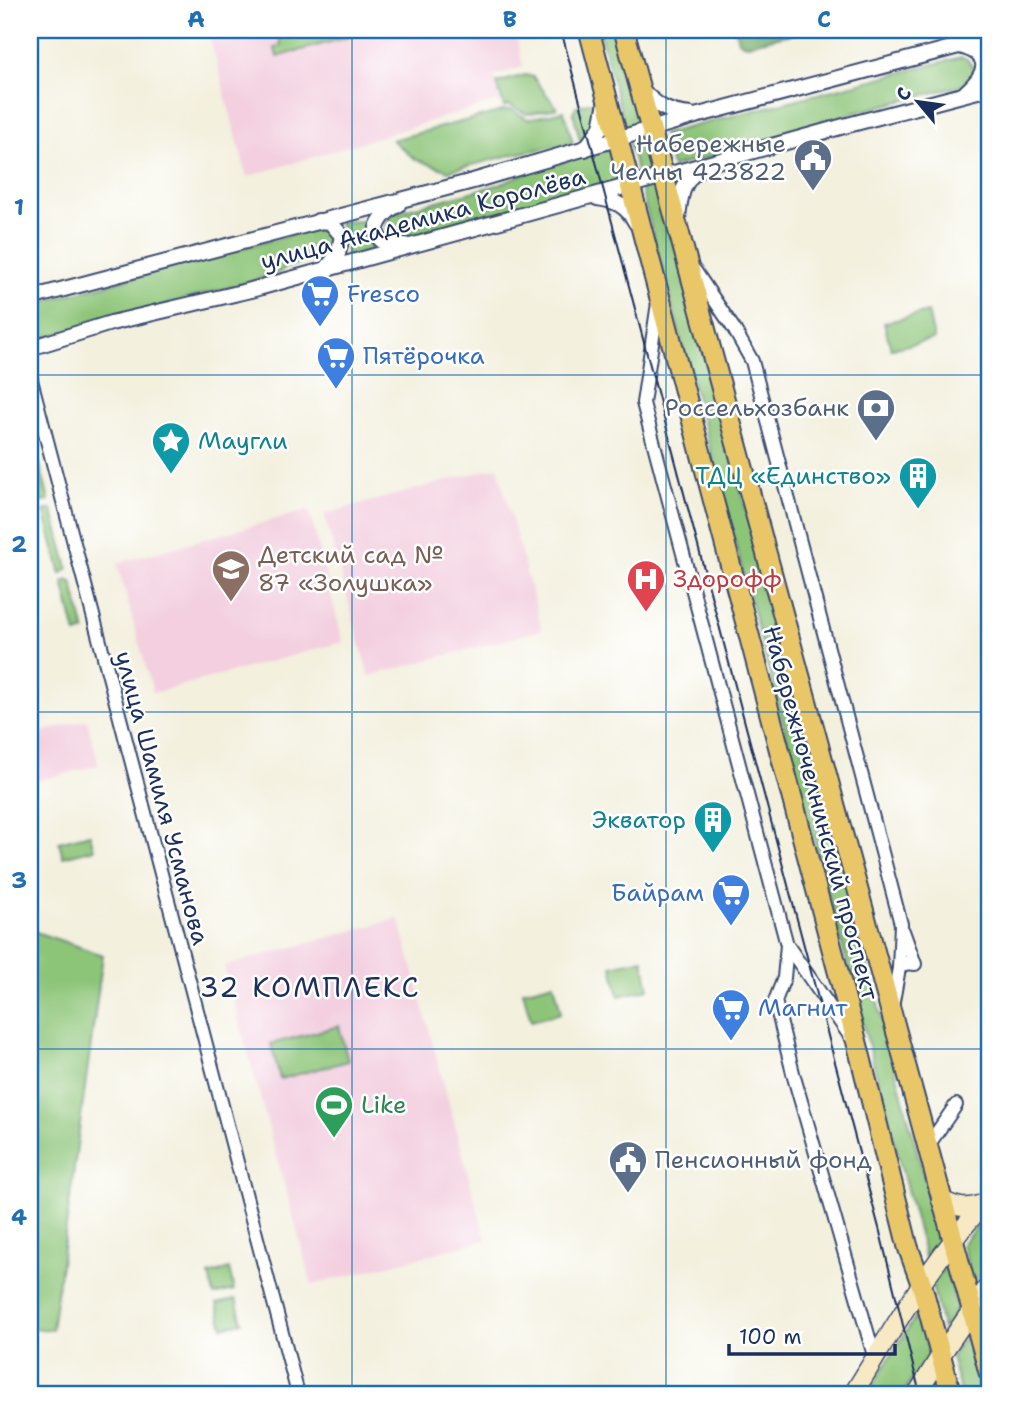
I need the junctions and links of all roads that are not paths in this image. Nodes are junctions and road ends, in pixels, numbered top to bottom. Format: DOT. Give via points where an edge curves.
graph roads {
  1 [pos="589,30"];
  2 [pos="624,30"];
  3 [pos="989,38"];
  4 [pos="960,46"];
  5 [pos="641,88"];
  6 [pos="989,88"];
  7 [pos="962,95"];
  8 [pos="607,97"];
  9 [pos="695,116"];
  10 [pos="652,129"];
  11 [pos="618,139"];
  12 [pos="584,149"];
  13 [pos="708,164"];
  14 [pos="664,176"];
  15 [pos="630,186"];
  16 [pos="422,194"];
  17 [pos="588,197"];
  18 [pos="318,221"];
  19 [pos="677,223"];
  20 [pos="641,232"];
  21 [pos="411,246"];
  22 [pos="689,263"];
  23 [pos="325,270"];
  24 [pos="659,292"];
  25 [pos="33,295"];
  26 [pos="30,348"];
  27 [pos="30,376"];
  28 [pos="787,945"];
  29 [pos="891,1014"];
  30 [pos="858,1047"];
  31 [pos="956,1105"];
  32 [pos="927,1147"];
  33 [pos="941,1200"];
  34 [pos="987,1201"];
  35 [pos="953,1242"];
  36 [pos="989,1285"];
  37 [pos="922,1286"];
  38 [pos="972,1309"];
  39 [pos="941,1355"];
  40 [pos="875,1359"];
  41 [pos="989,1372"];
  42 [pos="298,1394"];
  43 [pos="853,1394"];
  44 [pos="918,1394"];
  45 [pos="951,1394"];
  1 -- 8 [label="main road, Набережночелнинский проспект"];
  2 -- 5 [label="main road, Набережночелнинский проспект"];
  3 -- 4 [label="street, улица Академика Королёва"];
  4 -- 7 [label="street" via="977,53 983,69 979,80"];
  4 -- 9 [label="street, улица Академика Королёва"];
  5 -- 9 [label="street" via="660,108"];
  5 -- 10 [label="main road, Набережночелнинский проспект"];
  6 -- 7 [label="street, улица Академика Королёва"];
  7 -- 13 [label="street, улица Академика Королёва"];
  8 -- 11 [label="main road, Набережночелнинский проспект"];
  8 -- 12 [label="street" via="601,127"];
  9 -- 10 [label="street, улица Академика Королёва"];
  10 -- 11 [label="street, улица Академика Королёва"];
  10 -- 14 [label="main road, Набережночелнинский проспект"];
  11 -- 12 [label="street, улица Академика Королёва"];
  11 -- 15 [label="main road, Набережночелнинский проспект"];
  12 -- 16 [label="street, улица Академика Королёва"];
  13 -- 14 [label="street, улица Академика Королёва"];
  13 -- 19 [label="street" via="685,185"];
  14 -- 15 [label="street, улица Академика Королёва"];
  14 -- 19 [label="main road, Набережночелнинский проспект"];
  15 -- 17 [label="street, улица Академика Королёва"];
  15 -- 20 [label="main road, Набережночелнинский проспект"];
  16 -- 18 [label="street, улица Академика Королёва"];
  16 -- 21 [label="street" via="388,210 378,221 380,238 388,244"];
  17 -- 20 [label="street" via="620,204 631,212"];
  17 -- 21 [label="street, улица Академика Королёва"];
  18 -- 23 [label="street" via="330,222 342,236 338,254"];
  18 -- 25 [label="street, улица Академика Королёва"];
  19 -- 22 [label="main road, Набережночелнинский проспект"];
  20 -- 24 [label="main road, Набережночелнинский проспект"];
  21 -- 23 [label="street, улица Академика Королёва"];
  22 -- 29 [label="main road, Набережночелнинский проспект"];
  22 -- 29 [label="street" via="752,361 901,924"];
  23 -- 26 [label="street, улица Академика Королёва"];
  24 -- 28 [label="street" via="643,403"];
  24 -- 30 [label="main road, Набережночелнинский проспект"];
  27 -- 42 [label="street, улица Шамиля Усманова"];
  28 -- 30 [label="street"];
  28 -- 40 [label="street" via="784,978 775,1001"];
  29 -- 32 [label="main road, Набережночелнинский проспект"];
  30 -- 37 [label="main road, Набережночелнинский проспект"];
  31 -- 32 [label="street"];
  32 -- 33 [label="main road, Набережночелнинский проспект"];
  33 -- 34 [label="main road" via="966,1209"];
  33 -- 35 [label="main road, Набережночелнинский проспект"];
  34 -- 35 [label="main road"];
  35 -- 37 [label="main road"];
  35 -- 38 [label="main road, Набережночелнинский проспект"];
  36 -- 38 [label="main road"];
  37 -- 39 [label="main road, Набережночелнинский проспект"];
  37 -- 40 [label="main road"];
  38 -- 39 [label="main road"];
  38 -- 41 [label="main road, Набережночелнинский проспект"];
  39 -- 44 [label="main road"];
  39 -- 45 [label="main road, Набережночелнинский проспект"];
  40 -- 43 [label="main road"];
}
